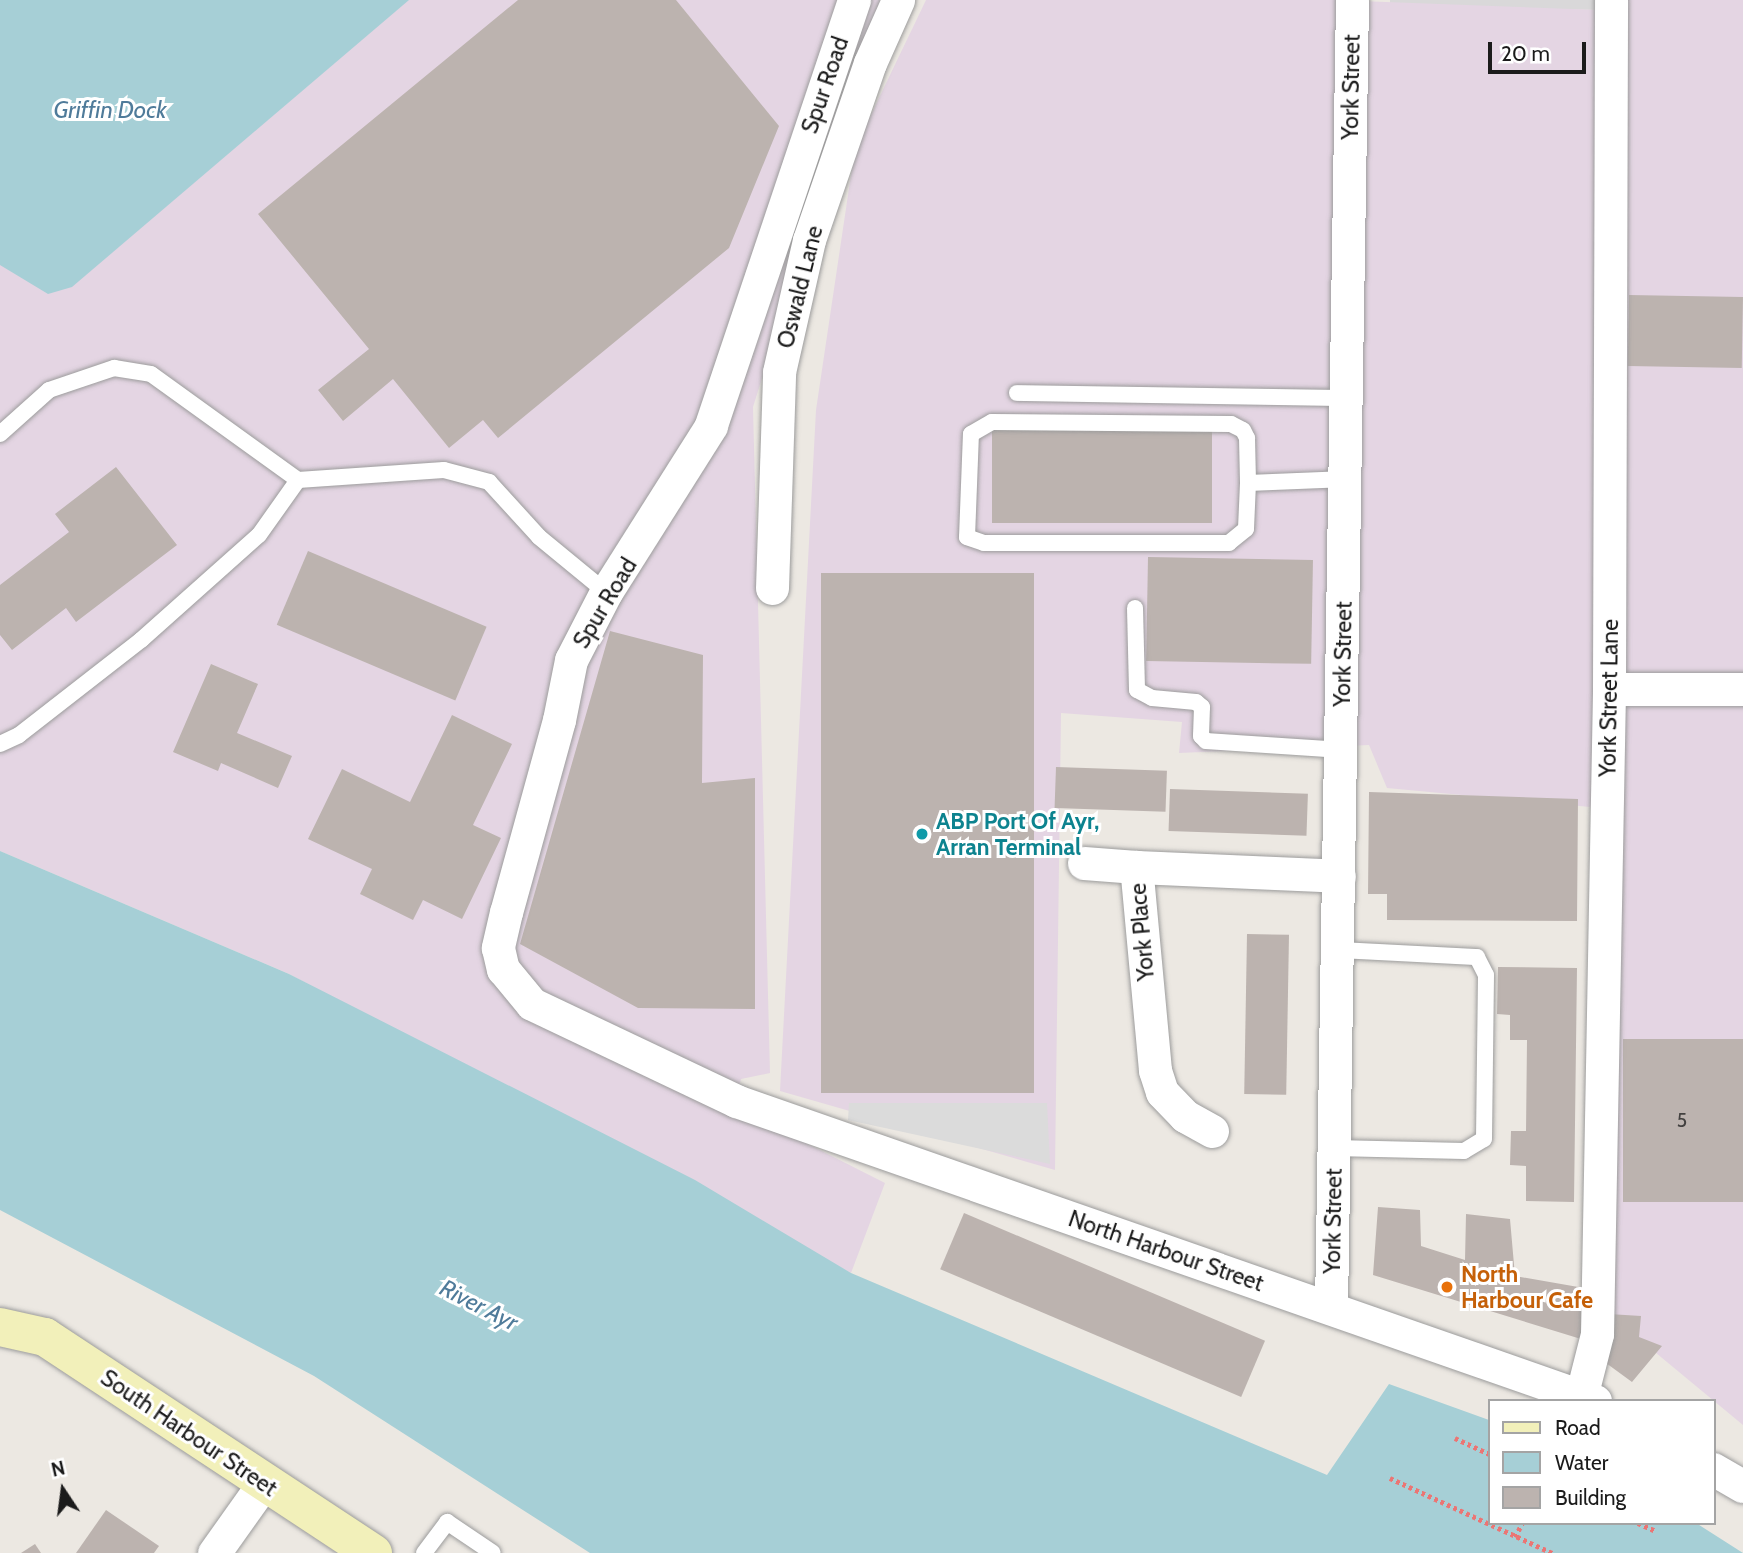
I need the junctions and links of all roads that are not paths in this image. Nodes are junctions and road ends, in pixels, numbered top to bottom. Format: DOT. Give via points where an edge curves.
graph roads {
  1 [pos="854,0"];
  2 [pos="898,0"];
  3 [pos="1352,0"];
  4 [pos="1611,0"];
  5 [pos="1017,393"];
  6 [pos="1348,398"];
  7 [pos="0,435"];
  8 [pos="1347,479"];
  9 [pos="298,480"];
  10 [pos="1248,483"];
  11 [pos="772,588"];
  12 [pos="606,592"];
  13 [pos="1135,608"];
  14 [pos="1743,689"];
  15 [pos="1609,690"];
  16 [pos="0,744"];
  17 [pos="1342,750"];
  18 [pos="1084,863"];
  19 [pos="1136,867"];
  20 [pos="1339,876"];
  21 [pos="1338,950"];
  22 [pos="736,1101"];
  23 [pos="1212,1131"];
  24 [pos="1334,1147"];
  25 [pos="1331,1308"];
  26 [pos="0,1327"];
  27 [pos="1589,1397"];
  28 [pos="1715,1470"];
  29 [pos="263,1484"];
  30 [pos="1743,1486"];
  31 [pos="214,1553"];
  32 [pos="373,1553"];
  33 [pos="424,1553"];
  34 [pos="493,1553"];
  1 -- 12 [label="street, Spur Road" via="711,426"];
  2 -- 11 [label="street, Oswald Lane" via="870,63 809,240 779,372"];
  3 -- 6 [label="street, York Street"];
  4 -- 15 [label="street, York Street Lane"];
  5 -- 6 [label="lane"];
  6 -- 8 [label="street, York Street"];
  7 -- 9 [label="lane" via="49,390 114,368 151,374"];
  8 -- 10 [label="lane"];
  8 -- 17 [label="street, York Street"];
  9 -- 12 [label="lane" via="444,470 489,482 539,537"];
  9 -- 16 [label="lane" via="259,535 161,622 19,735"];
  10 -- 10 [label="lane" via="1247,438 1231,424 992,422 971,434 967,537 984,543 1229,544 1246,529"];
  12 -- 22 [label="street, Spur Road" via="571,660 498,948 503,969 532,1004"];
  13 -- 17 [label="lane" via="1137,690 1152,698 1196,702 1202,707 1201,736 1206,741"];
  14 -- 15 [label="street"];
  15 -- 27 [label="street, York Street Lane" via="1597,1334"];
  17 -- 20 [label="street, York Street"];
  18 -- 19 [label="street"];
  19 -- 20 [label="street, York Place"];
  19 -- 23 [label="street, York Place" via="1155,1070 1162,1092 1185,1116"];
  20 -- 21 [label="street, York Street"];
  21 -- 24 [label="street, York Street"];
  21 -- 24 [label="lane" via="1477,957 1486,975 1484,1139 1464,1151"];
  22 -- 25 [label="street, North Harbour Street"];
  24 -- 25 [label="street, York Street"];
  25 -- 27 [label="street, North Harbour Street"];
  26 -- 29 [label="main road, South Harbour Street" via="45,1337"];
  28 -- 30 [label="street"];
  29 -- 31 [label="street"];
  29 -- 32 [label="main road, South Harbour Street"];
  33 -- 34 [label="lane" via="447,1522"];
}
